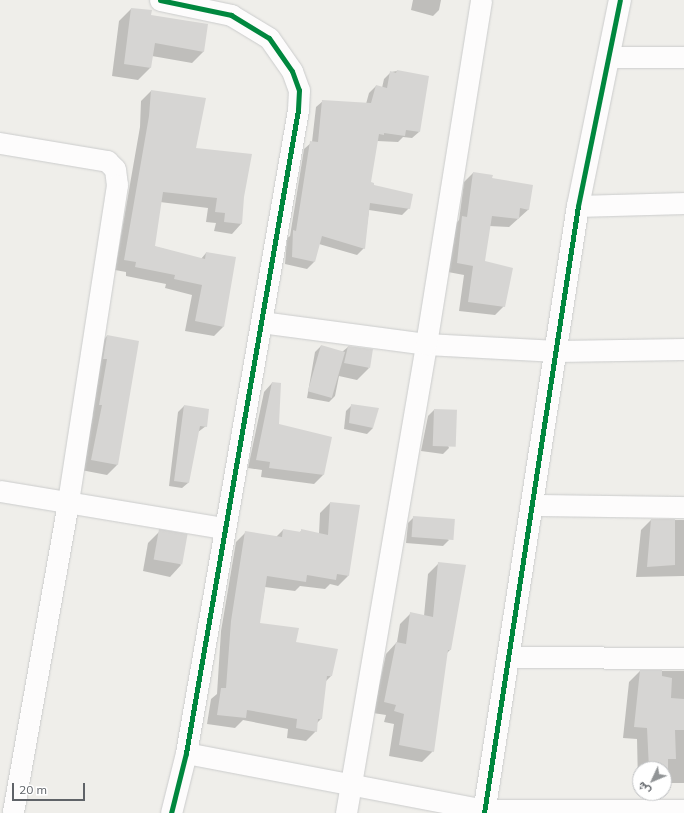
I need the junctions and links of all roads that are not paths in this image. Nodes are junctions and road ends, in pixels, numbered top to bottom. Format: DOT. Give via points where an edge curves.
graph roads {
  1 [pos="160,0"];
  2 [pos="481,0"];
  3 [pos="620,0"];
  4 [pos="608,57"];
  5 [pos="684,57"];
  6 [pos="0,143"];
  7 [pos="684,203"];
  8 [pos="578,206"];
  9 [pos="261,322"];
  10 [pos="426,344"];
  11 [pos="684,349"];
  12 [pos="557,351"];
  13 [pos="0,491"];
  14 [pos="68,504"];
  15 [pos="532,505"];
  16 [pos="684,507"];
  17 [pos="224,528"];
  18 [pos="507,657"];
  19 [pos="684,658"];
  20 [pos="186,753"];
  21 [pos="350,784"];
  22 [pos="684,810"];
  23 [pos="484,812"];
  24 [pos="13,813"];
  25 [pos="171,813"];
  26 [pos="346,813"];
  1 -- 9 [label="street" via="230,15 269,38 296,80 299,90 298,110"];
  2 -- 10 [label="street"];
  3 -- 4 [label="street"];
  4 -- 5 [label="street"];
  4 -- 8 [label="street"];
  6 -- 14 [label="street" via="107,161 115,169 117,185"];
  7 -- 8 [label="street"];
  8 -- 12 [label="street"];
  9 -- 10 [label="street"];
  9 -- 17 [label="street"];
  10 -- 12 [label="street"];
  10 -- 21 [label="street"];
  11 -- 12 [label="street"];
  12 -- 15 [label="street"];
  13 -- 14 [label="street"];
  14 -- 17 [label="street"];
  14 -- 24 [label="street"];
  15 -- 16 [label="street"];
  15 -- 18 [label="street"];
  17 -- 20 [label="street"];
  18 -- 19 [label="street"];
  18 -- 23 [label="street"];
  20 -- 21 [label="street"];
  20 -- 25 [label="street"];
  21 -- 23 [label="street"];
  21 -- 26 [label="street"];
  22 -- 23 [label="street"];
}
